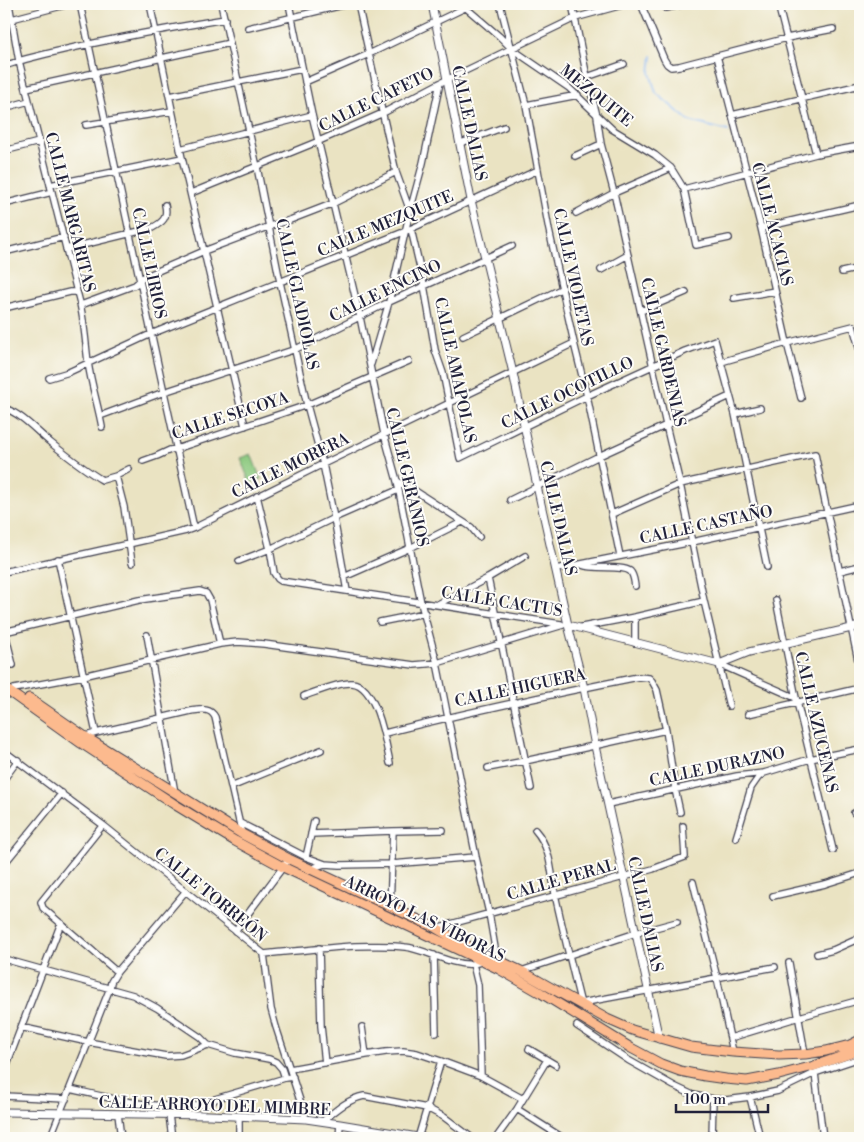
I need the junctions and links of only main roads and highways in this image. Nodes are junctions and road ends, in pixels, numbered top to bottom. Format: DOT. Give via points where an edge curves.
graph roads {
  1 [pos="4,682"];
  2 [pos="10,689"];
  3 [pos="80,738"];
  4 [pos="860,1040"];
  5 [pos="860,1050"];
  1 -- 2 [label="main road, ARROYO LAS VÍBORAS"];
  2 -- 3 [label="main road, ARROYO LAS VÍBORAS"];
  3 -- 4 [label="main road, ARROYO LAS VÍBORAS" via="289,859 436,928 632,1030 691,1047 779,1055 826,1051"];
  3 -- 5 [label="main road, ARROYO LAS VÍBORAS" via="174,804 283,867 541,993 661,1064 680,1071 748,1081 814,1066"];
}
